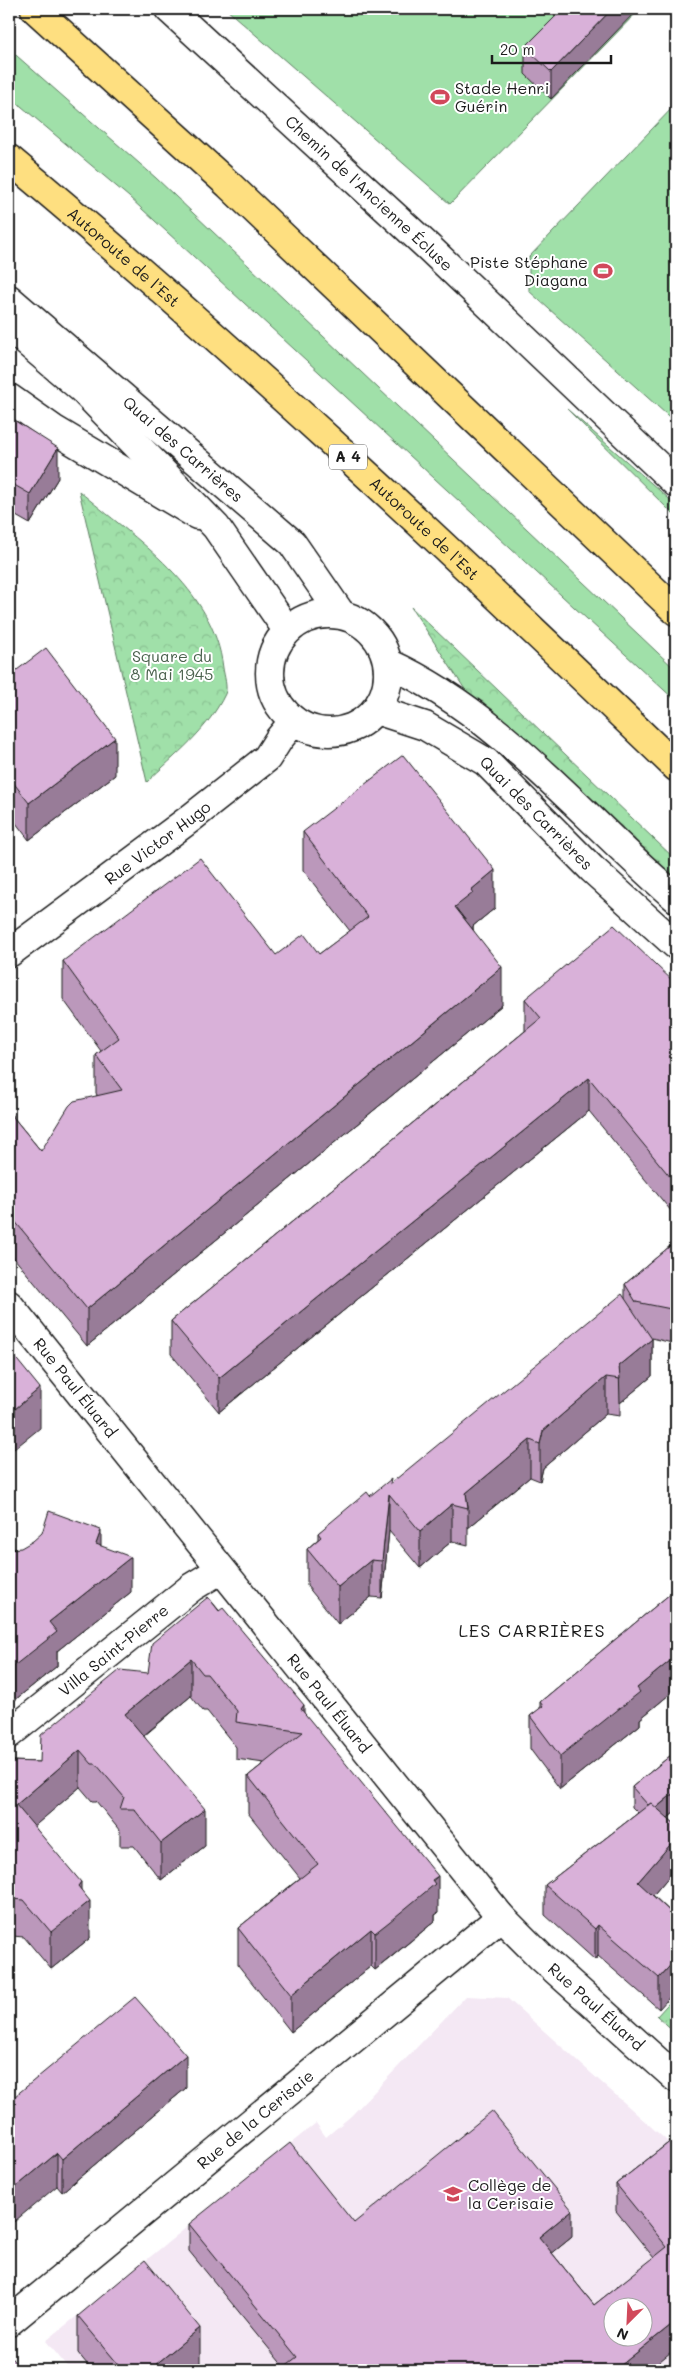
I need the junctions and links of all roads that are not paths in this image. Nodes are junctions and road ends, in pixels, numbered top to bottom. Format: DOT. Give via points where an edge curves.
graph roads {
  1 [pos="36,9"];
  2 [pos="169,9"];
  3 [pos="9,159"];
  4 [pos="9,298"];
  5 [pos="9,327"];
  6 [pos="9,398"];
  7 [pos="676,483"];
  8 [pos="216,527"];
  9 [pos="676,611"];
  10 [pos="341,614"];
  11 [pos="287,630"];
  12 [pos="388,663"];
  13 [pos="376,710"];
  14 [pos="294,721"];
  15 [pos="676,766"];
  16 [pos="676,898"];
  17 [pos="676,945"];
  18 [pos="9,953"];
  19 [pos="9,1305"];
  20 [pos="220,1570"];
  21 [pos="9,1734"];
  22 [pos="501,1917"];
  23 [pos="676,2078"];
  24 [pos="9,2322"];
  1 -- 9 [label="highway" via="265,219"];
  2 -- 7 [label="street, Chemin de l'Ancienne Écluse" via="426,245"];
  3 -- 15 [label="highway, Autoroute de l’Est / A 4" via="379,484"];
  4 -- 10 [label="street, Quai des Carrières" via="292,543"];
  5 -- 8 [label="street, Quai des Carrières" via="87,394"];
  6 -- 8 [label="street, Quai des Carrières" via="59,433"];
  8 -- 11 [label="street, Quai des Carrières"];
  10 -- 11 [label="street" via="313,616"];
  10 -- 12 [label="street" via="374,634"];
  11 -- 14 [label="street" via="273,654 271,688 280,707"];
  12 -- 13 [label="street" via="385,695"];
  12 -- 16 [label="street, Quai des Carrières" via="414,675 476,714"];
  13 -- 14 [label="street" via="346,730 310,730"];
  13 -- 17 [label="street, Quai des Carrières" via="425,726 486,762 592,869"];
  14 -- 18 [label="street, Rue Victor Hugo" via="267,758"];
  19 -- 20 [label="street, Rue Paul Éluard"];
  20 -- 21 [label="street, Villa Saint-Pierre" via="192,1587"];
  20 -- 22 [label="street, Rue Paul Éluard"];
  22 -- 23 [label="street, Rue Paul Éluard"];
  22 -- 24 [label="street, Rue de la Cerisaie"];
}
